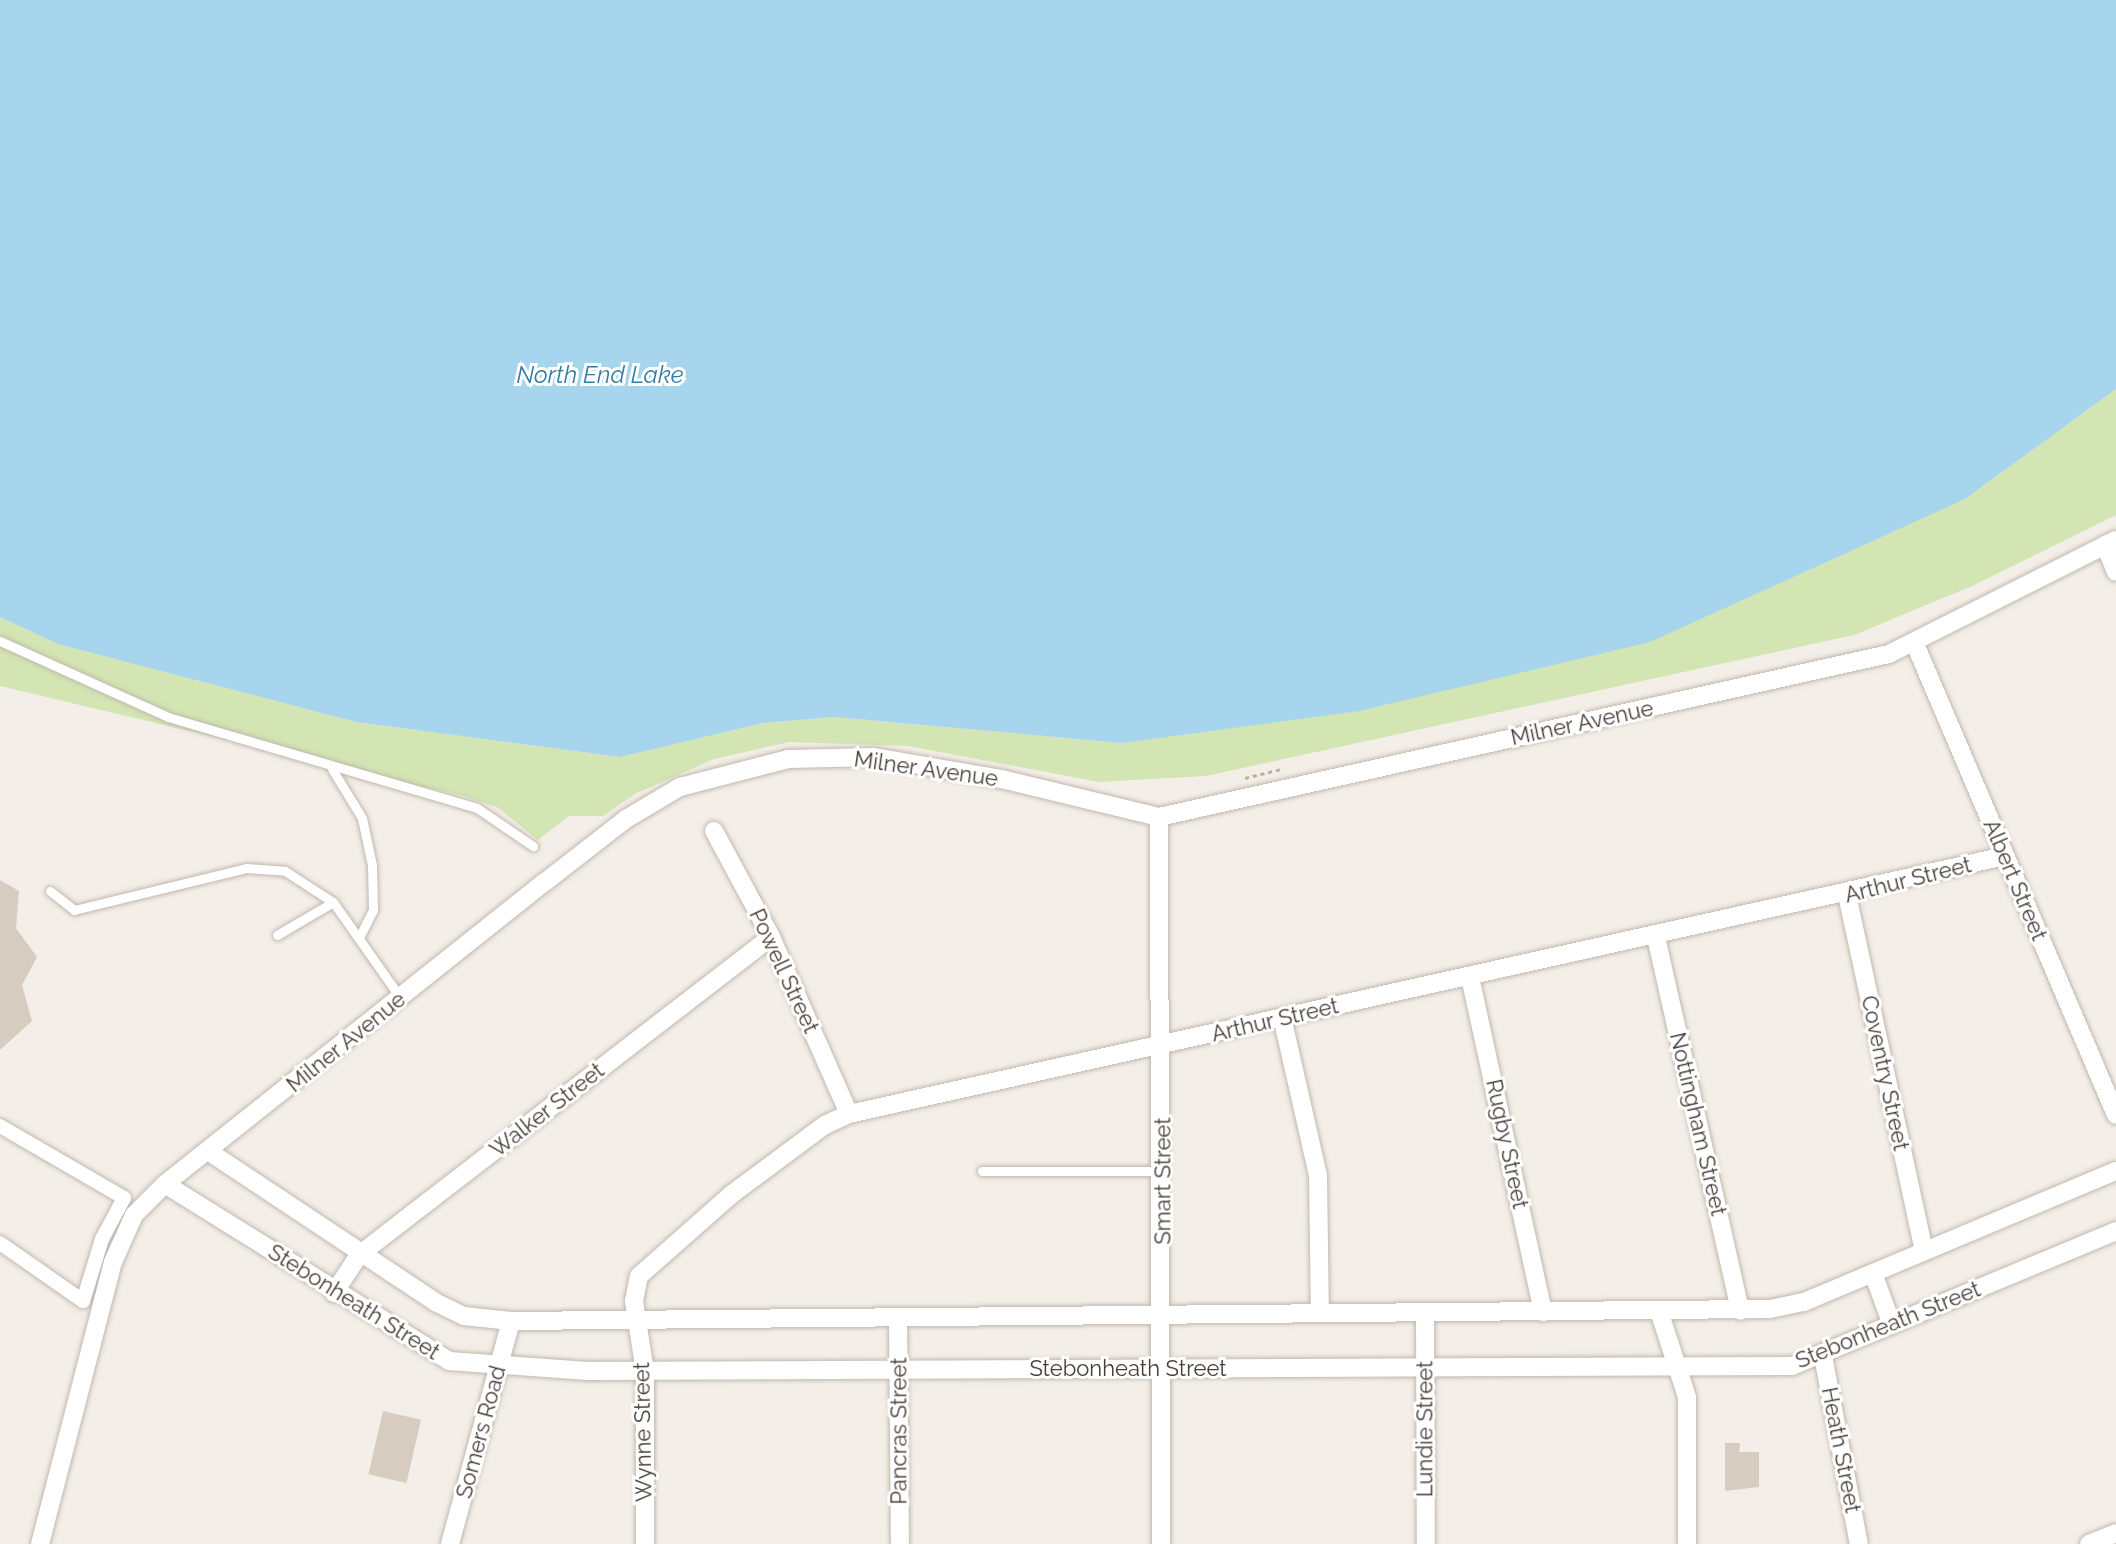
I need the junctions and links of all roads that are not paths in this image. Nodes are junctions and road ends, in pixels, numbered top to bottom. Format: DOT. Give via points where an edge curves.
graph roads {
  1 [pos="2110,543"];
  2 [pos="2116,572"];
  3 [pos="0,641"];
  4 [pos="1915,644"];
  5 [pos="332,769"];
  6 [pos="1159,817"];
  7 [pos="714,831"];
  8 [pos="533,846"];
  9 [pos="2005,856"];
  10 [pos="50,891"];
  11 [pos="1847,895"];
  12 [pos="333,902"];
  13 [pos="277,935"];
  14 [pos="360,936"];
  15 [pos="771,937"];
  16 [pos="1656,937"];
  17 [pos="1470,977"];
  18 [pos="400,997"];
  19 [pos="1282,1017"];
  20 [pos="1163,1046"];
  21 [pos="849,1114"];
  22 [pos="2116,1115"];
  23 [pos="0,1126"];
  24 [pos="208,1151"];
  25 [pos="982,1171"];
  26 [pos="1163,1171"];
  27 [pos="2116,1171"];
  28 [pos="165,1184"];
  29 [pos="2116,1231"];
  30 [pos="0,1243"];
  31 [pos="1924,1251"];
  32 [pos="359,1255"];
  33 [pos="1873,1273"];
  34 [pos="334,1293"];
  35 [pos="1740,1311"];
  36 [pos="1320,1312"];
  37 [pos="1543,1312"];
  38 [pos="1425,1313"];
  39 [pos="1660,1314"];
  40 [pos="1163,1315"];
  41 [pos="898,1318"];
  42 [pos="635,1320"];
  43 [pos="511,1321"];
  44 [pos="1892,1325"];
  45 [pos="1823,1356"];
  46 [pos="1425,1367"];
  47 [pos="498,1368"];
  48 [pos="1678,1369"];
  49 [pos="900,1370"];
  50 [pos="1159,1370"];
  51 [pos="645,1372"];
  52 [pos="2116,1533"];
  53 [pos="40,1544"];
  54 [pos="450,1544"];
  55 [pos="645,1544"];
  56 [pos="900,1544"];
  57 [pos="1161,1544"];
  58 [pos="1426,1544"];
  59 [pos="1687,1544"];
  60 [pos="1859,1544"];
  61 [pos="2089,1544"];
  1 -- 2 [label="street"];
  1 -- 4 [label="street, Milner Avenue"];
  3 -- 5 [label="lane" via="118,699"];
  4 -- 6 [label="street, Milner Avenue" via="1859,662"];
  4 -- 9 [label="street, Albert Street"];
  5 -- 8 [label="lane" via="461,801"];
  5 -- 14 [label="lane" via="362,818 369,850 374,902"];
  6 -- 18 [label="street, Milner Avenue" via="1002,779 874,757 753,765 680,787 626,819"];
  6 -- 20 [label="street, Smart Street"];
  7 -- 15 [label="street, Powell Street"];
  9 -- 11 [label="street, Arthur Street"];
  9 -- 22 [label="street, Albert Street"];
  10 -- 12 [label="lane" via="74,910 267,867 305,879"];
  11 -- 16 [label="street, Arthur Street"];
  11 -- 31 [label="street, Coventry Street"];
  12 -- 13 [label="lane"];
  12 -- 14 [label="lane"];
  14 -- 18 [label="lane"];
  15 -- 21 [label="street, Powell Street"];
  15 -- 32 [label="street, Walker Street"];
  16 -- 17 [label="street, Arthur Street"];
  16 -- 35 [label="street, Nottingham Street"];
  17 -- 19 [label="street, Arthur Street"];
  17 -- 37 [label="street, Rugby Street"];
  18 -- 24 [label="street, Milner Avenue"];
  19 -- 20 [label="street, Arthur Street"];
  19 -- 36 [label="street" via="1318,1176"];
  20 -- 21 [label="street, Arthur Street"];
  20 -- 26 [label="street, Smart Street"];
  21 -- 42 [label="street, Arthur Street" via="782,1155 648,1265 635,1286"];
  23 -- 30 [label="street" via="124,1198 102,1239 83,1301"];
  24 -- 28 [label="street, Milner Avenue"];
  24 -- 32 [label="street, Stebonheath Street"];
  25 -- 26 [label="lane"];
  26 -- 40 [label="street, Smart Street"];
  27 -- 31 [label="street, Stebonheath Street"];
  28 -- 34 [label="street, Stebonheath Street"];
  28 -- 53 [label="street, Milner Avenue" via="134,1215 117,1250"];
  29 -- 44 [label="street, Stebonheath Street"];
  31 -- 33 [label="street, Stebonheath Street"];
  32 -- 34 [label="street, Walker Street"];
  32 -- 43 [label="street, Stebonheath Street" via="451,1311"];
  33 -- 35 [label="street, Stebonheath Street" via="1797,1305"];
  33 -- 44 [label="street"];
  34 -- 47 [label="street, Stebonheath Street" via="428,1352"];
  35 -- 39 [label="street, Stebonheath Street"];
  36 -- 38 [label="street, Stebonheath Street"];
  36 -- 40 [label="street, Stebonheath Street"];
  37 -- 38 [label="street, Stebonheath Street"];
  37 -- 39 [label="street, Stebonheath Street"];
  38 -- 46 [label="street, Lundie Street"];
  39 -- 48 [label="street"];
  40 -- 41 [label="street, Stebonheath Street"];
  40 -- 50 [label="street, Smart Street"];
  41 -- 42 [label="street, Stebonheath Street"];
  41 -- 49 [label="street, Pancras Street"];
  42 -- 43 [label="street, Stebonheath Street"];
  42 -- 51 [label="street, Wynne Street"];
  43 -- 47 [label="street, Somers Road"];
  44 -- 45 [label="street, Stebonheath Street"];
  45 -- 48 [label="street, Stebonheath Street" via="1792,1366"];
  45 -- 60 [label="street, Heath Street"];
  46 -- 48 [label="street, Stebonheath Street"];
  46 -- 50 [label="street, Stebonheath Street"];
  46 -- 58 [label="street, Lundie Street"];
  47 -- 51 [label="street, Stebonheath Street"];
  47 -- 54 [label="street, Somers Road"];
  48 -- 59 [label="street" via="1687,1397"];
  49 -- 50 [label="street, Stebonheath Street"];
  49 -- 51 [label="street, Stebonheath Street"];
  49 -- 56 [label="street, Pancras Street"];
  50 -- 57 [label="street, Smart Street"];
  51 -- 55 [label="street, Wynne Street"];
  52 -- 61 [label="street"];
}
